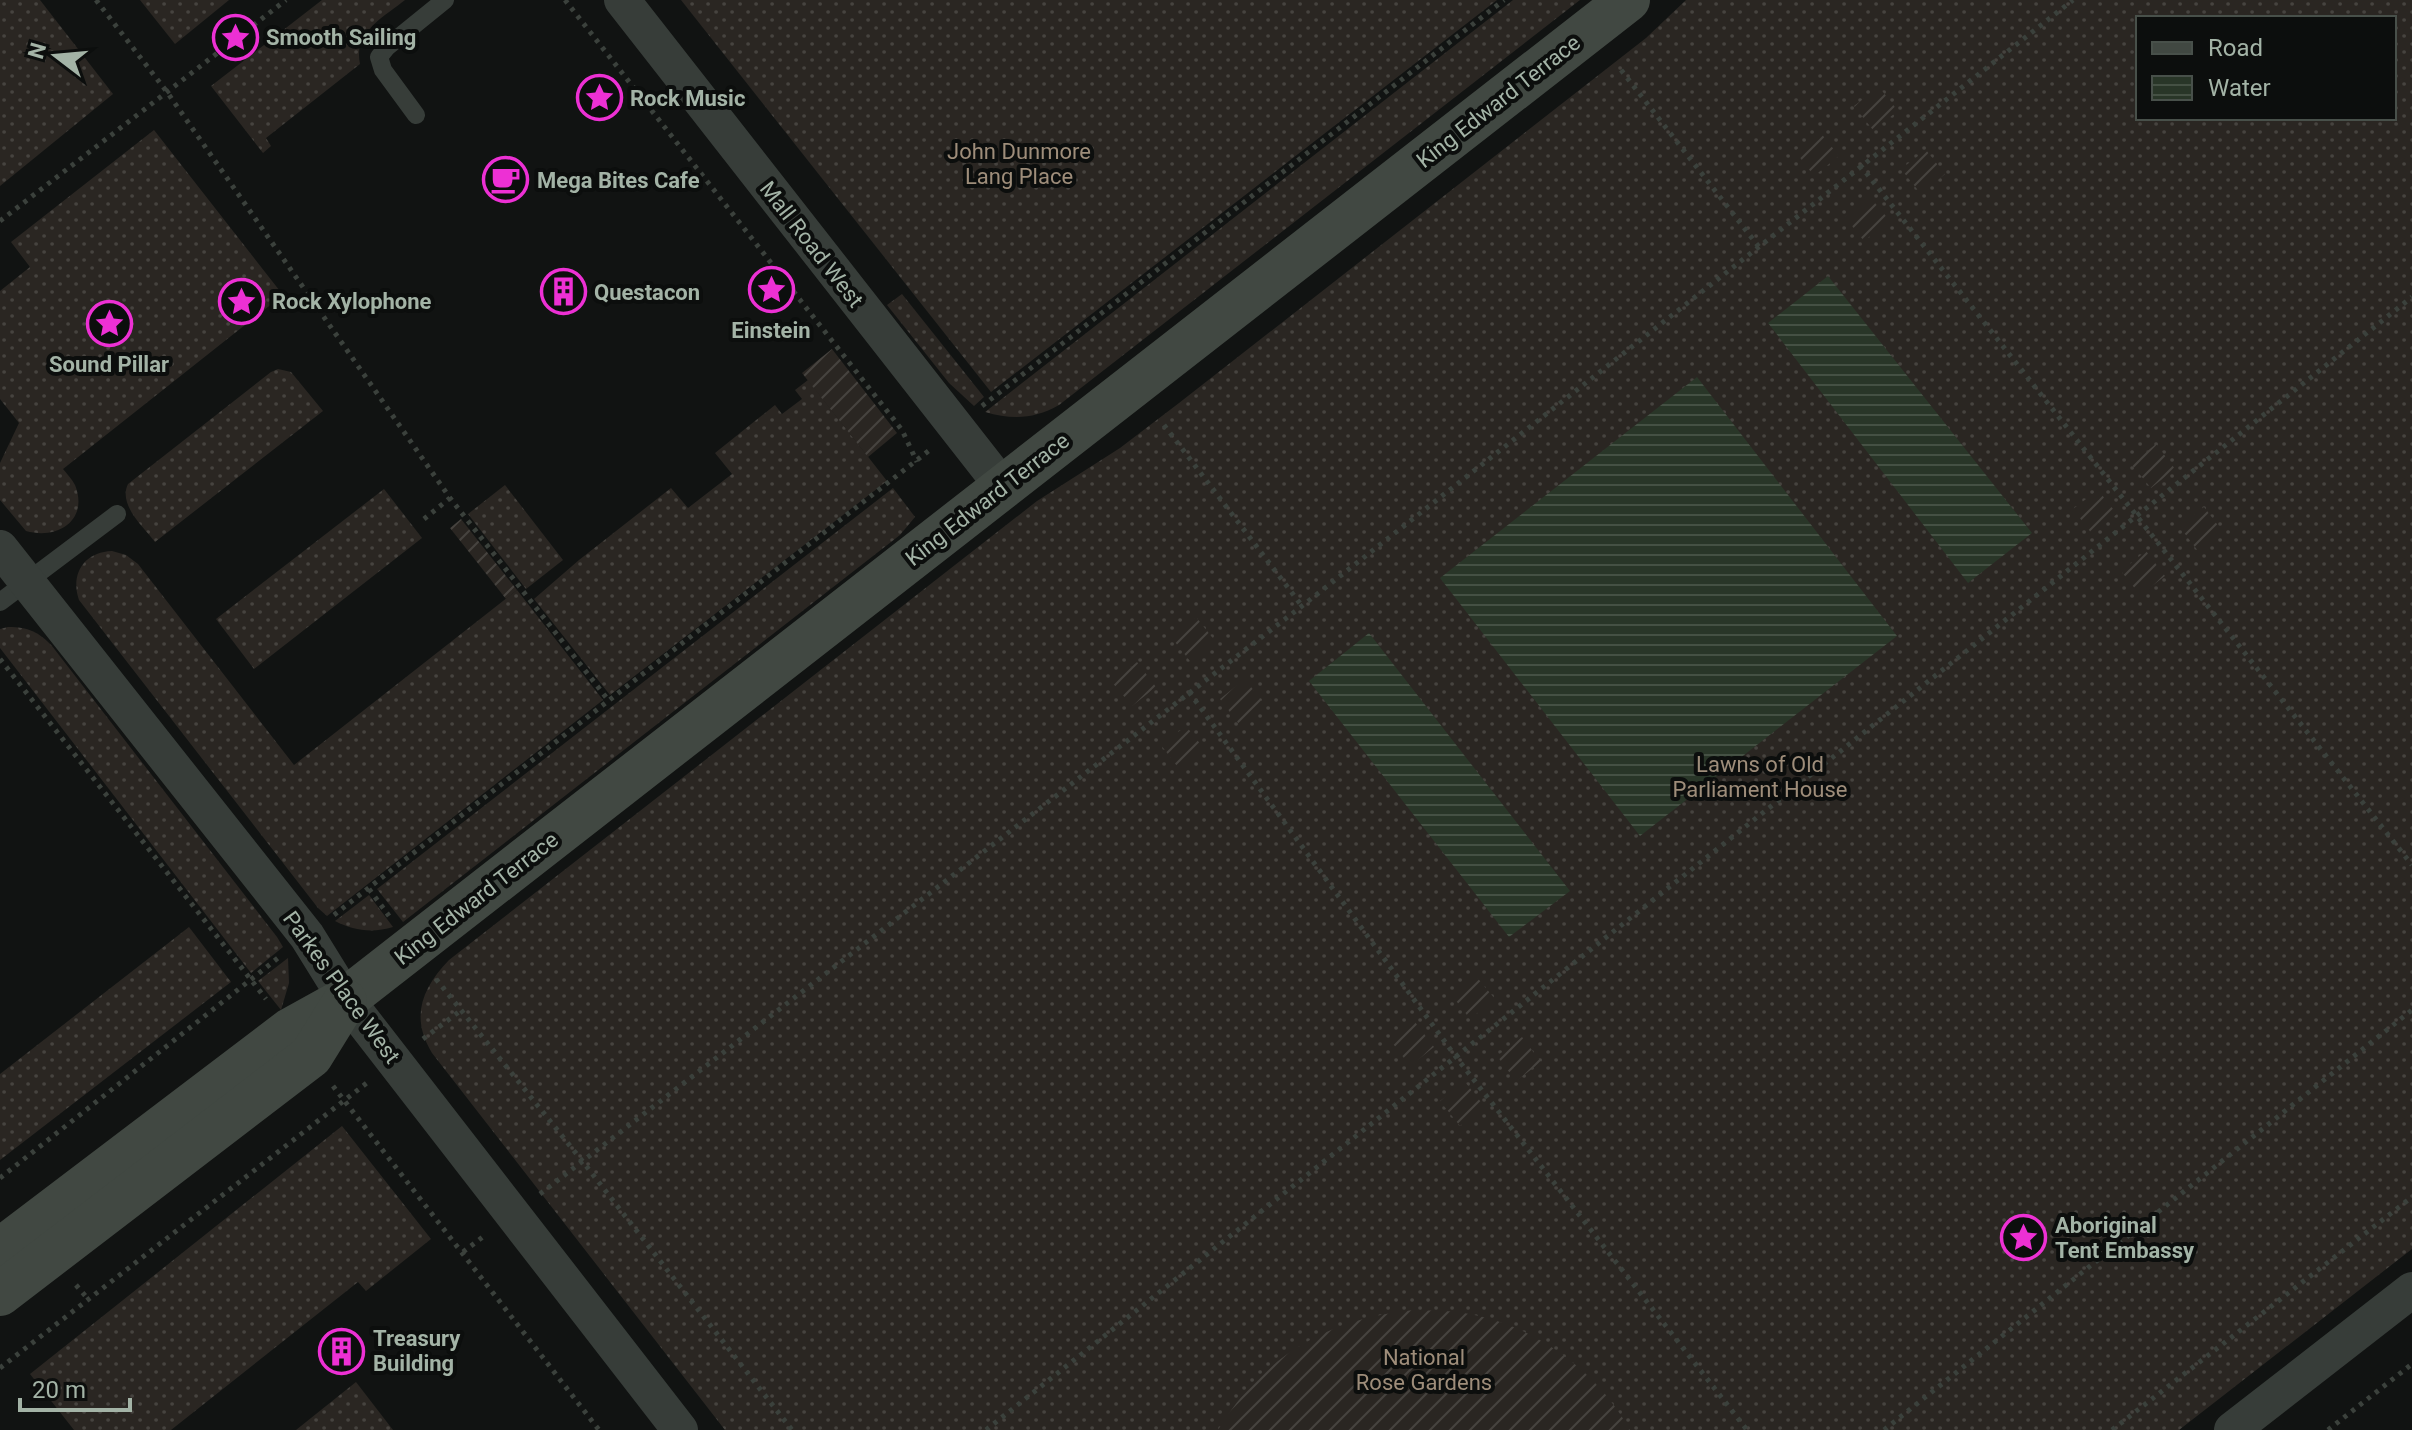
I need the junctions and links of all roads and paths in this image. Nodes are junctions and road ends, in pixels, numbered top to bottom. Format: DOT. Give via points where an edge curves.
graph roads {
  1 [pos="96,0"];
  2 [pos="286,0"];
  3 [pos="445,0"];
  4 [pos="565,0"];
  5 [pos="622,0"];
  6 [pos="1504,0"];
  7 [pos="1628,0"];
  8 [pos="2073,0"];
  9 [pos="1621,70"];
  10 [pos="167,92"];
  11 [pos="416,115"];
  12 [pos="1860,165"];
  13 [pos="0,221"];
  14 [pos="1759,247"];
  15 [pos="2412,297"];
  16 [pos="1164,425"];
  17 [pos="955,428"];
  18 [pos="917,462"];
  19 [pos="1003,487"];
  20 [pos="450,498"];
  21 [pos="117,514"];
  22 [pos="2137,516"];
  23 [pos="424,519"];
  24 [pos="0,548"];
  25 [pos="14,592"];
  26 [pos="1302,606"];
  27 [pos="0,659"];
  28 [pos="1189,692"];
  29 [pos="609,701"];
  30 [pos="2412,865"];
  31 [pos="307,936"];
  32 [pos="251,980"];
  33 [pos="346,999"];
  34 [pos="2412,1010"];
  35 [pos="300,1043"];
  36 [pos="1456,1057"];
  37 [pos="394,1062"];
  38 [pos="345,1100"];
  39 [pos="583,1162"];
  40 [pos="0,1178"];
  41 [pos="2412,1197"];
  42 [pos="513,1214"];
  43 [pos="0,1250"];
  44 [pos="463,1252"];
  45 [pos="2412,1290"];
  46 [pos="0,1294"];
  47 [pos="2412,1364"];
  48 [pos="0,1368"];
  49 [pos="599,1430"];
  50 [pos="680,1430"];
  51 [pos="792,1430"];
  52 [pos="986,1430"];
  53 [pos="1747,1430"];
  54 [pos="1884,1430"];
  55 [pos="2112,1430"];
  56 [pos="2232,1430"];
  57 [pos="2328,1430"];
  1 -- 10 [label="path"];
  2 -- 10 [label="path"];
  3 -- 11 [label="lane" via="379,57"];
  4 -- 18 [label="path" via="902,430"];
  5 -- 17 [label="street, Mall Road West"];
  6 -- 17 [label="path"];
  7 -- 19 [label="main road, King Edward Terrace"];
  8 -- 12 [label="path"];
  9 -- 14 [label="path"];
  10 -- 13 [label="path"];
  10 -- 20 [label="path"];
  12 -- 14 [label="path"];
  12 -- 22 [label="path"];
  14 -- 26 [label="path"];
  15 -- 22 [label="path"];
  16 -- 26 [label="path"];
  17 -- 18 [label="path"];
  17 -- 19 [label="street, Mall Road West"];
  18 -- 29 [label="path"];
  19 -- 33 [label="main road, King Edward Terrace"];
  20 -- 23 [label="path"];
  20 -- 29 [label="path"];
  21 -- 25 [label="lane"];
  22 -- 30 [label="path"];
  22 -- 36 [label="path"];
  24 -- 25 [label="street, Parkes Place West"];
  25 -- 31 [label="street, Parkes Place West"];
  26 -- 28 [label="path"];
  27 -- 32 [label="path"];
  28 -- 36 [label="path"];
  28 -- 39 [label="path"];
  29 -- 31 [label="path"];
  31 -- 32 [label="path"];
  31 -- 33 [label="street, Parkes Place West"];
  32 -- 35 [label="path"];
  32 -- 40 [label="path"];
  33 -- 35 [label="main road, King Edward Terrace"];
  33 -- 37 [label="street, Parkes Place West"];
  34 -- 54 [label="path"];
  35 -- 38 [label="path"];
  35 -- 43 [label="main road, King Edward Terrace"];
  35 -- 46 [label="main road, King Edward Terrace"];
  36 -- 52 [label="path"];
  36 -- 53 [label="path"];
  37 -- 38 [label="path"];
  37 -- 39 [label="path" via="460,1011"];
  37 -- 42 [label="street, Parkes Place West"];
  38 -- 44 [label="path"];
  38 -- 48 [label="path"];
  39 -- 42 [label="path"];
  39 -- 51 [label="path"];
  41 -- 55 [label="path"];
  42 -- 44 [label="path"];
  42 -- 50 [label="street, Parkes Place West"];
  44 -- 49 [label="path"];
  45 -- 56 [label="street"];
  47 -- 57 [label="path"];
}
